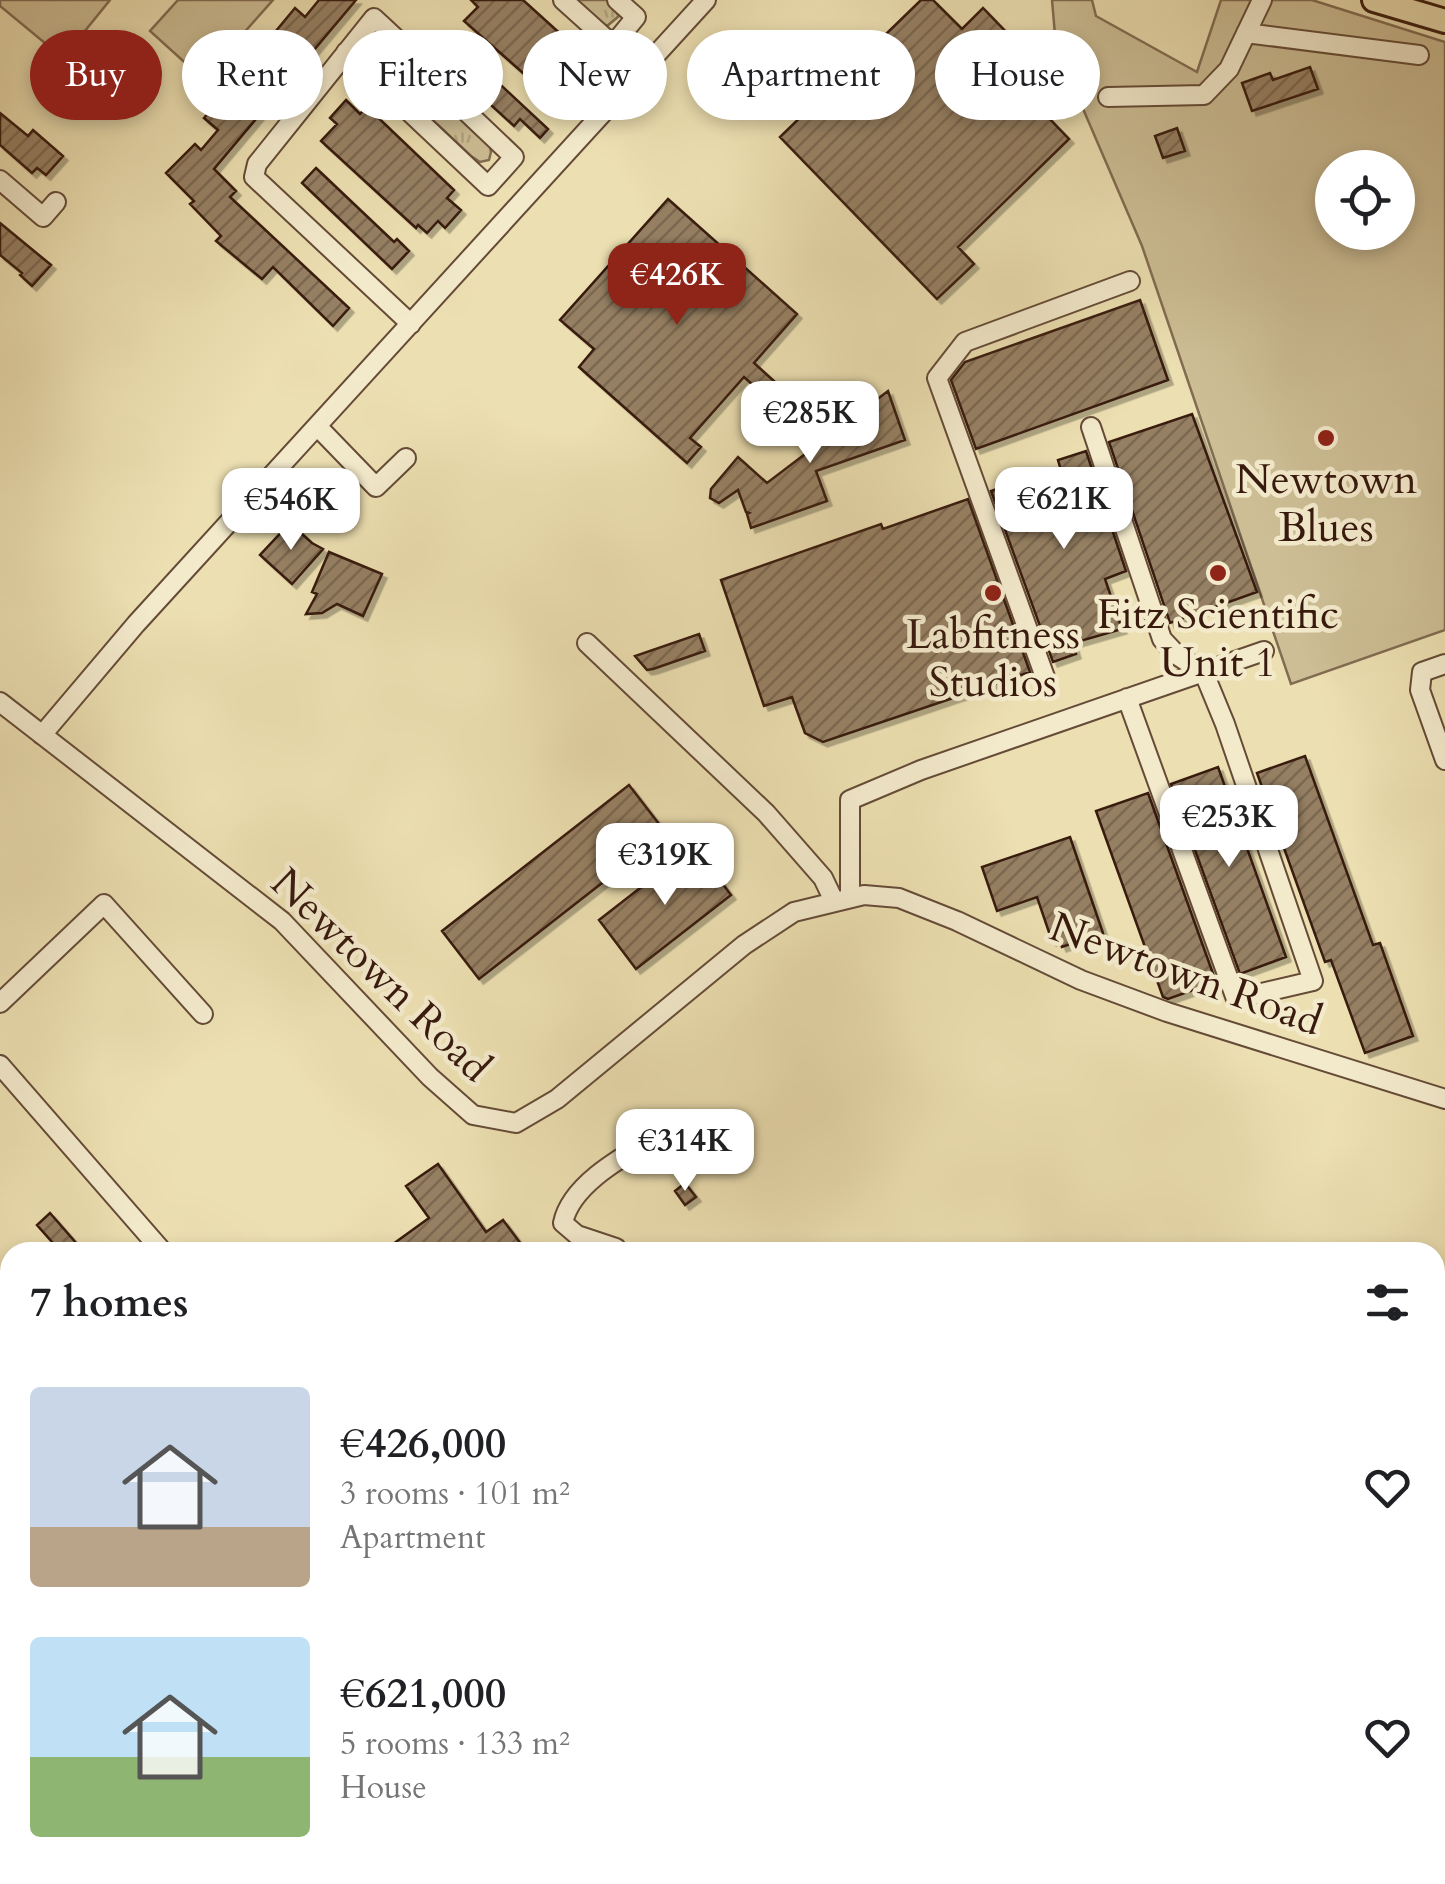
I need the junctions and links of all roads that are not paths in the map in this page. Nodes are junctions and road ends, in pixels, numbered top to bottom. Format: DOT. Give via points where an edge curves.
graph roads {
  1 [pos="563,0"];
  2 [pos="617,0"];
  3 [pos="706,0"];
  4 [pos="1262,0"];
  5 [pos="1374,0"];
  6 [pos="1445,21"];
  7 [pos="364,30"];
  8 [pos="387,30"];
  9 [pos="1246,34"];
  10 [pos="343,56"];
  11 [pos="1419,56"];
  12 [pos="387,91"];
  13 [pos="1108,97"];
  14 [pos="0,180"];
  15 [pos="56,202"];
  16 [pos="1130,282"];
  17 [pos="411,324"];
  18 [pos="317,426"];
  19 [pos="1091,427"];
  20 [pos="406,458"];
  21 [pos="587,643"];
  22 [pos="1264,651"];
  23 [pos="1445,664"];
  24 [pos="1204,672"];
  25 [pos="1045,677"];
  26 [pos="1127,698"];
  27 [pos="0,702"];
  28 [pos="42,735"];
  29 [pos="1445,760"];
  30 [pos="842,899"];
  31 [pos="0,1004"];
  32 [pos="202,1014"];
  33 [pos="0,1065"];
  34 [pos="1445,1099"];
  35 [pos="674,1126"];
  36 [pos="154,1242"];
  37 [pos="597,1242"];
  1 -- 2 [label="street" via="613,45 636,18"];
  3 -- 17 [label="street"];
  4 -- 9 [label="street"];
  5 -- 6 [label="main road"];
  7 -- 8 [label="street" via="374,18"];
  9 -- 11 [label="street"];
  9 -- 13 [label="street" via="1230,69 1204,95"];
  10 -- 17 [label="street" via="257,164 254,177"];
  12 -- 12 [label="street" via="488,186 514,157 413,61"];
  14 -- 15 [label="street" via="43,217"];
  16 -- 25 [label="street" via="965,342 937,378"];
  17 -- 18 [label="street"];
  18 -- 20 [label="street" via="376,487"];
  18 -- 28 [label="street"];
  19 -- 24 [label="street" via="1162,638"];
  21 -- 30 [label="street" via="766,813"];
  22 -- 24 [label="street"];
  23 -- 29 [label="street" via="1422,672 1420,690"];
  24 -- 26 [label="street"];
  24 -- 26 [label="street" via="1313,981 1236,999"];
  26 -- 30 [label="street" via="850,800"];
  27 -- 28 [label="street, Newtown Road"];
  28 -- 30 [label="street, Newtown Road" via="282,921 473,1115 516,1123 557,1099 744,945 794,912"];
  30 -- 34 [label="street, Newtown Road" via="899,898 1167,1012"];
  31 -- 32 [label="street" via="104,904"];
  33 -- 36 [label="street"];
  35 -- 37 [label="street" via="588,1181 566,1206 564,1223"];
}
